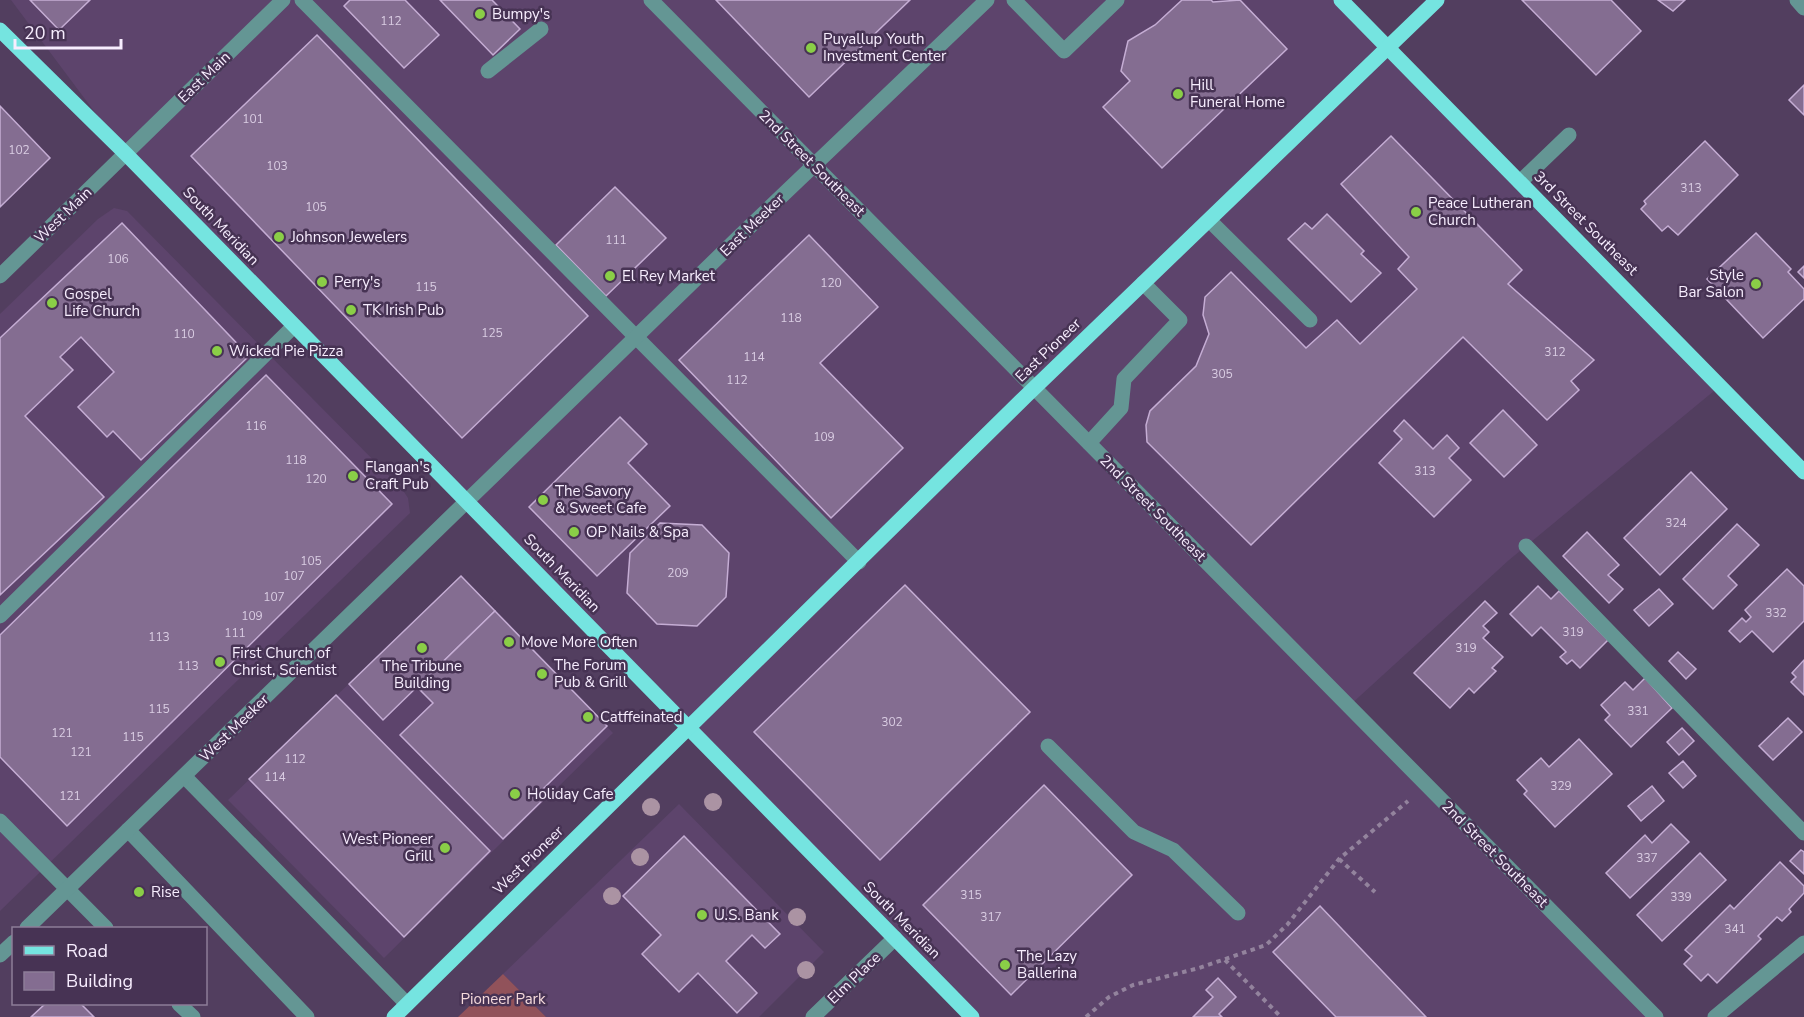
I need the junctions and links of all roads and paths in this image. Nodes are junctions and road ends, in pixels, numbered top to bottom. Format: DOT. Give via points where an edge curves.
graph roads {
  1 [pos="283,0"];
  2 [pos="302,0"];
  3 [pos="651,0"];
  4 [pos="987,0"];
  5 [pos="1014,0"];
  6 [pos="1117,0"];
  7 [pos="1341,0"];
  8 [pos="1437,0"];
  9 [pos="1797,0"];
  10 [pos="1804,8"];
  11 [pos="541,28"];
  12 [pos="0,30"];
  13 [pos="1388,48"];
  14 [pos="488,71"];
  15 [pos="1569,135"];
  16 [pos="126,154"];
  17 [pos="814,165"];
  18 [pos="1520,182"];
  19 [pos="1209,220"];
  20 [pos="0,276"];
  21 [pos="1143,284"];
  22 [pos="1310,320"];
  23 [pos="294,326"];
  24 [pos="635,338"];
  25 [pos="1035,388"];
  26 [pos="1089,443"];
  27 [pos="1804,472"];
  28 [pos="466,502"];
  29 [pos="1526,546"];
  30 [pos="859,562"];
  31 [pos="0,616"];
  32 [pos="688,730"];
  33 [pos="1048,746"];
  34 [pos="184,776"];
  35 [pos="0,821"];
  36 [pos="128,830"];
  37 [pos="1804,833"];
  38 [pos="1340,859"];
  39 [pos="67,889"];
  40 [pos="1375,892"];
  41 [pos="1238,914"];
  42 [pos="28,927"];
  43 [pos="105,927"];
  44 [pos="895,938"];
  45 [pos="1804,943"];
  46 [pos="12,944"];
  47 [pos="0,955"];
  48 [pos="1225,960"];
  49 [pos="407,1004"];
  50 [pos="180,1005"];
  51 [pos="193,1017"];
  52 [pos="307,1017"];
  53 [pos="394,1017"];
  54 [pos="813,1017"];
  55 [pos="972,1017"];
  56 [pos="1281,1017"];
  57 [pos="1656,1017"];
  58 [pos="1715,1017"];
  1 -- 16 [label="street, East Main"];
  2 -- 24 [label="street"];
  3 -- 17 [label="street, 2nd Street Southeast"];
  4 -- 17 [label="street, East Meeker"];
  5 -- 6 [label="street" via="1064,51"];
  7 -- 13 [label="main road, 3rd Street Southeast"];
  8 -- 13 [label="main road, East Pioneer"];
  9 -- 10 [label="street"];
  11 -- 14 [label="street"];
  12 -- 16 [label="main road, South Meridian"];
  13 -- 18 [label="main road, 3rd Street Southeast"];
  13 -- 19 [label="main road, East Pioneer"];
  15 -- 18 [label="street"];
  16 -- 20 [label="street, West Main"];
  16 -- 23 [label="main road, South Meridian"];
  17 -- 24 [label="street, East Meeker"];
  17 -- 25 [label="street, 2nd Street Southeast"];
  18 -- 27 [label="main road, 3rd Street Southeast"];
  19 -- 21 [label="main road, East Pioneer"];
  19 -- 22 [label="street"];
  21 -- 25 [label="main road, East Pioneer"];
  21 -- 26 [label="street" via="1180,320 1124,379 1121,408"];
  23 -- 28 [label="main road, South Meridian"];
  23 -- 31 [label="street"];
  24 -- 28 [label="street, East Meeker"];
  24 -- 30 [label="street"];
  25 -- 26 [label="street, 2nd Street Southeast"];
  25 -- 30 [label="main road, East Pioneer"];
  26 -- 57 [label="street, 2nd Street Southeast"];
  28 -- 32 [label="main road, South Meridian"];
  28 -- 34 [label="street, West Meeker"];
  29 -- 37 [label="street"];
  30 -- 32 [label="main road, East Pioneer"];
  32 -- 44 [label="main road, South Meridian"];
  32 -- 49 [label="main road, West Pioneer"];
  33 -- 41 [label="street" via="1134,832 1173,850"];
  34 -- 36 [label="street, West Meeker"];
  34 -- 49 [label="street"];
  35 -- 39 [label="street"];
  36 -- 39 [label="street, West Meeker"];
  36 -- 52 [label="street"];
  38 -- 40 [label="path"];
  39 -- 42 [label="street, West Meeker"];
  39 -- 43 [label="street"];
  44 -- 54 [label="street, Elm Place"];
  44 -- 55 [label="main road, South Meridian"];
  45 -- 58 [label="street"];
  46 -- 47 [label="street"];
  48 -- 56 [label="path"];
  49 -- 53 [label="main road, West Pioneer"];
  50 -- 51 [label="street"];
}
